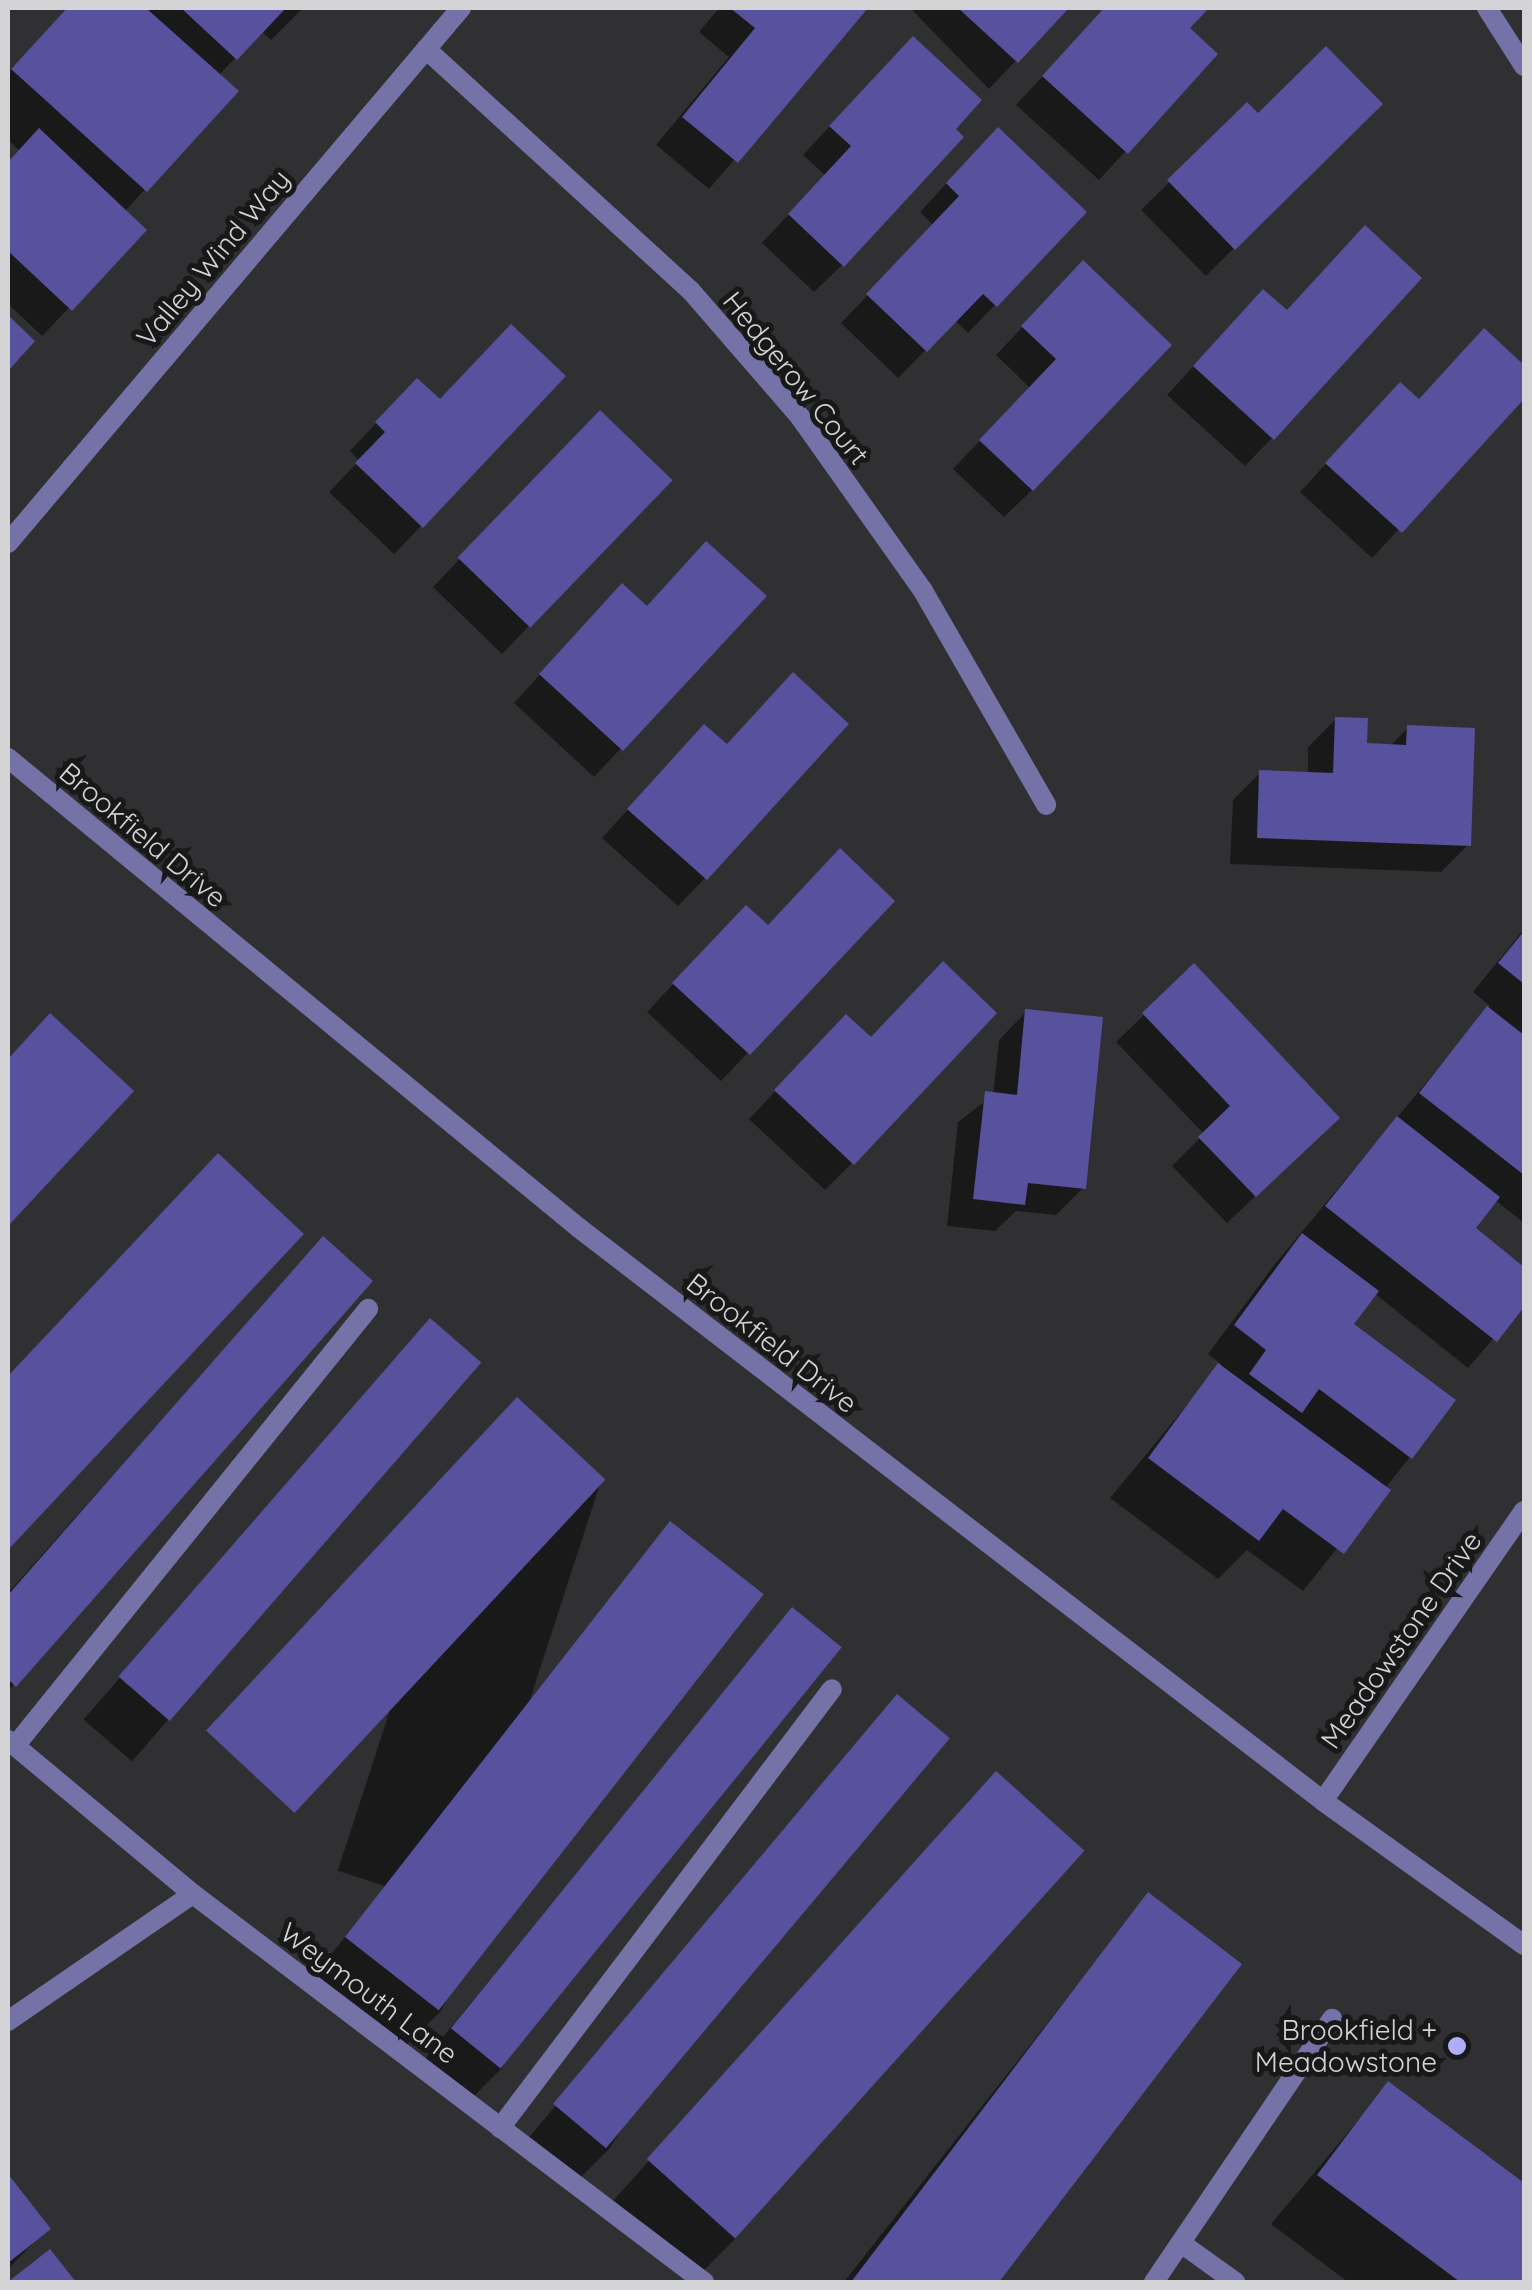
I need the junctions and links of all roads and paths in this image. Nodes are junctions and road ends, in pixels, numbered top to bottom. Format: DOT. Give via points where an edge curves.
graph roads {
  1 [pos="461,8"];
  2 [pos="1486,8"];
  3 [pos="426,50"];
  4 [pos="1524,66"];
  5 [pos="8,544"];
  6 [pos="8,758"];
  7 [pos="1046,805"];
  8 [pos="368,1309"];
  9 [pos="1524,1511"];
  10 [pos="832,1689"];
  11 [pos="11,1743"];
  12 [pos="1323,1801"];
  13 [pos="193,1894"];
  14 [pos="1524,1945"];
  15 [pos="1332,2020"];
  16 [pos="8,2021"];
  17 [pos="500,2128"];
  18 [pos="1181,2243"];
  19 [pos="704,2282"];
  20 [pos="1154,2282"];
  21 [pos="1235,2282"];
  1 -- 3 [label="street, Valley Wind Way"];
  2 -- 4 [label="street"];
  3 -- 5 [label="street, Valley Wind Way"];
  3 -- 7 [label="street, Hedgerow Court" via="691,292 800,417 922,589"];
  6 -- 12 [label="street, Brookfield Drive" via="579,1228"];
  8 -- 11 [label="street"];
  9 -- 12 [label="street, Meadowstone Drive"];
  10 -- 17 [label="street"];
  11 -- 13 [label="street, Weymouth Lane"];
  12 -- 14 [label="street, Brookfield Drive"];
  13 -- 16 [label="street"];
  13 -- 17 [label="street, Weymouth Lane"];
  15 -- 18 [label="street"];
  17 -- 19 [label="street, Weymouth Lane"];
  18 -- 20 [label="street"];
  18 -- 21 [label="street"];
}
